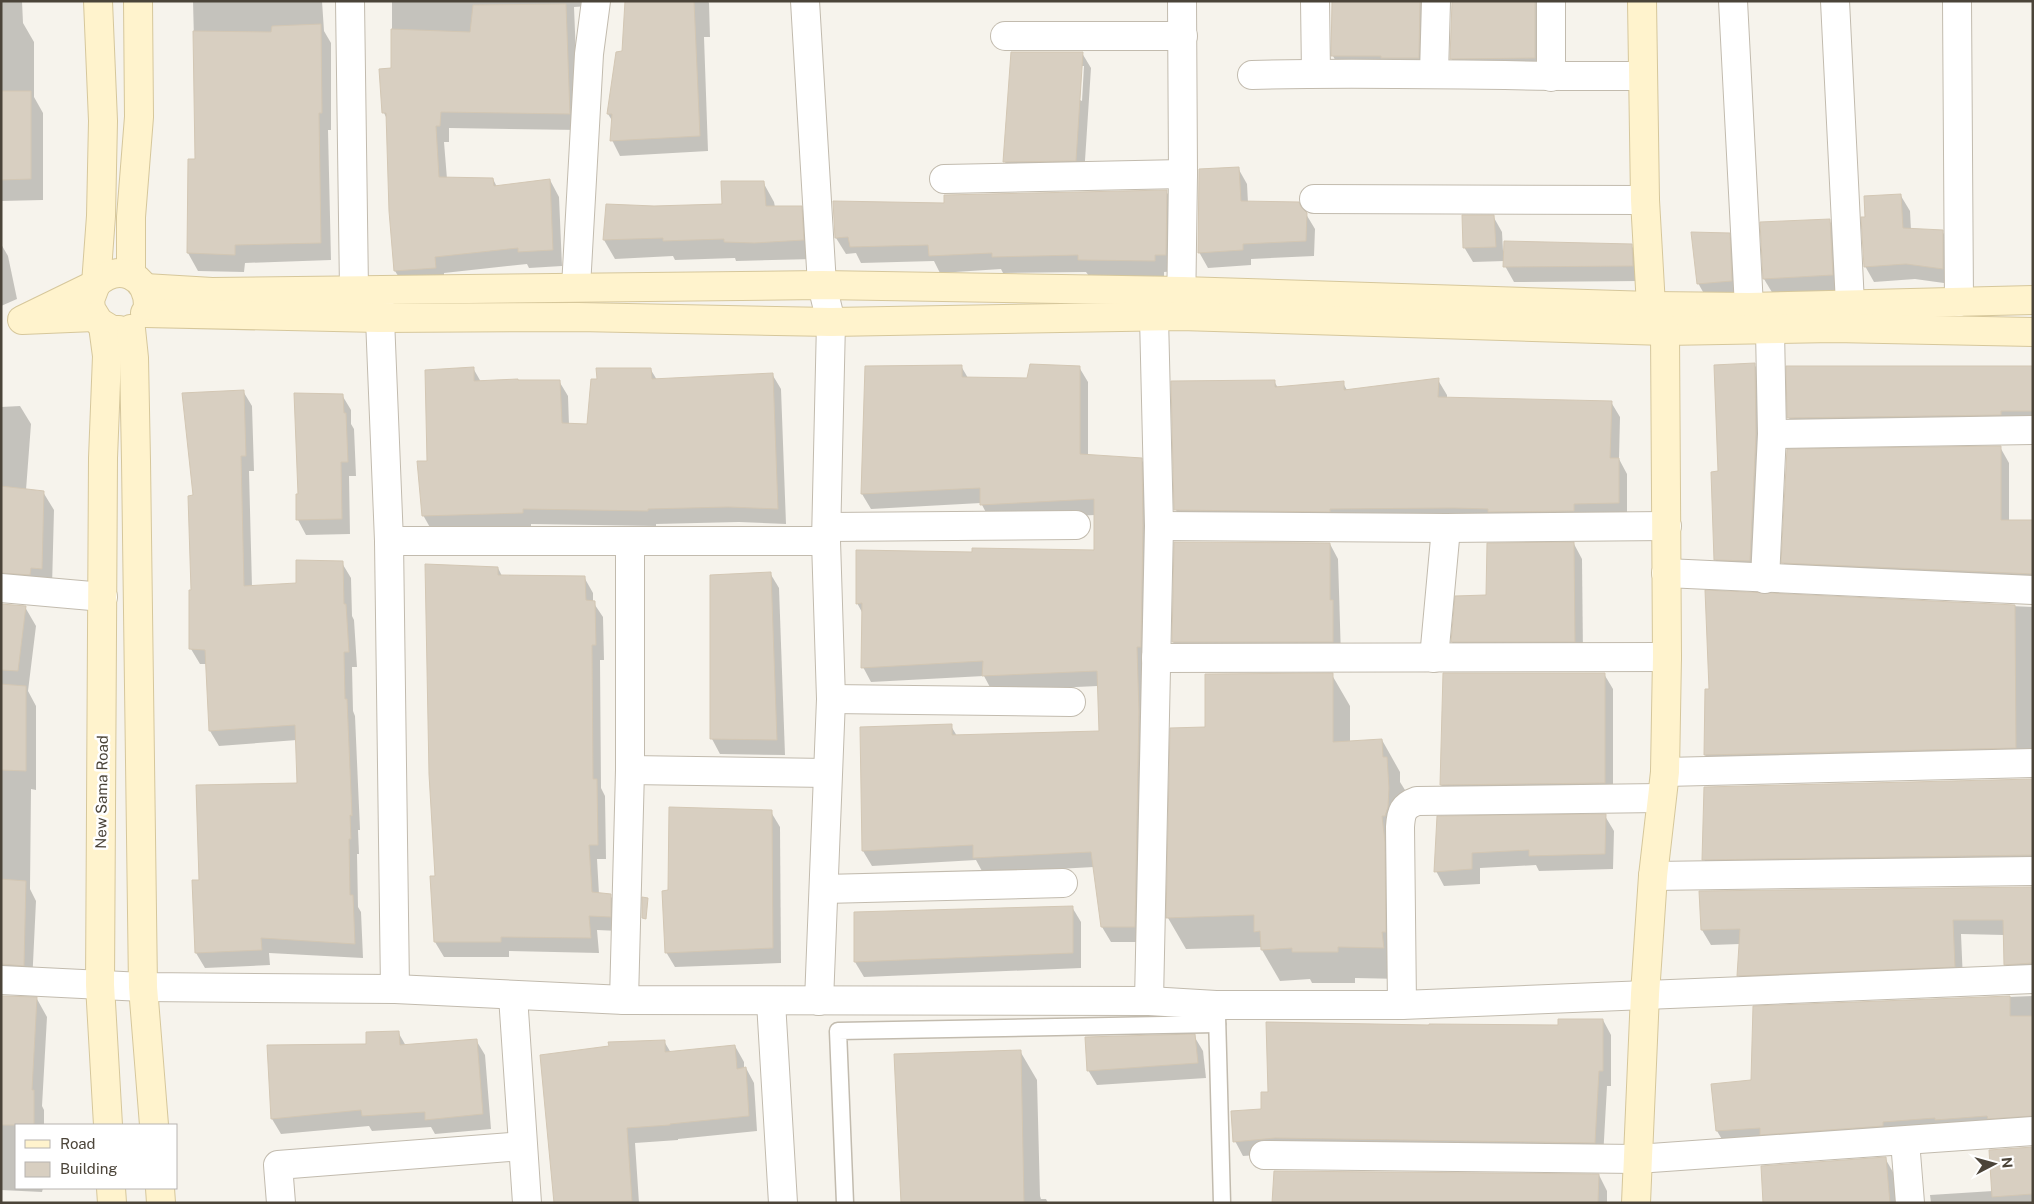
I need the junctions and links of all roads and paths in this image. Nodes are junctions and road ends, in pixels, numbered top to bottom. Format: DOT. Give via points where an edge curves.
graph roads {
  1 [pos="98,1"];
  2 [pos="138,1"];
  3 [pos="350,1"];
  4 [pos="596,1"];
  5 [pos="805,1"];
  6 [pos="1182,1"];
  7 [pos="1315,1"];
  8 [pos="1436,1"];
  9 [pos="1551,1"];
  10 [pos="1642,1"];
  11 [pos="1733,1"];
  12 [pos="1835,1"];
  13 [pos="1957,1"];
  14 [pos="1005,36"];
  15 [pos="1183,36"];
  16 [pos="1316,73"];
  17 [pos="1434,74"];
  18 [pos="1252,75"];
  19 [pos="1643,76"];
  20 [pos="1551,77"];
  21 [pos="1183,174"];
  22 [pos="944,179"];
  23 [pos="1314,199"];
  24 [pos="1645,200"];
  25 [pos="96,284"];
  26 [pos="822,285"];
  27 [pos="576,287"];
  28 [pos="366,290"];
  29 [pos="2033,300"];
  30 [pos="138,301"];
  31 [pos="1960,302"];
  32 [pos="1181,303"];
  33 [pos="1850,304"];
  34 [pos="1651,306"];
  35 [pos="379,318"];
  36 [pos="1154,318"];
  37 [pos="12,322"];
  38 [pos="99,322"];
  39 [pos="831,322"];
  40 [pos="1756,322"];
  41 [pos="1666,331"];
  42 [pos="2033,332"];
  43 [pos="2033,430"];
  44 [pos="1772,434"];
  45 [pos="1076,525"];
  46 [pos="1158,526"];
  47 [pos="1667,526"];
  48 [pos="1446,528"];
  49 [pos="827,534"];
  50 [pos="389,541"];
  51 [pos="630,541"];
  52 [pos="1666,572"];
  53 [pos="1765,578"];
  54 [pos="1,588"];
  55 [pos="2033,590"];
  56 [pos="103,597"];
  57 [pos="1667,657"];
  58 [pos="1156,658"];
  59 [pos="1434,658"];
  60 [pos="831,699"];
  61 [pos="1071,702"];
  62 [pos="2033,763"];
  63 [pos="630,770"];
  64 [pos="1664,772"];
  65 [pos="827,773"];
  66 [pos="1660,798"];
  67 [pos="2033,871"];
  68 [pos="1653,876"];
  69 [pos="1063,883"];
  70 [pos="824,889"];
  71 [pos="2033,979"];
  72 [pos="1,980"];
  73 [pos="100,985"];
  74 [pos="143,987"];
  75 [pos="396,989"];
  76 [pos="1646,994"];
  77 [pos="513,996"];
  78 [pos="624,1000"];
  79 [pos="819,1001"];
  80 [pos="1149,1001"];
  81 [pos="771,1002"];
  82 [pos="1402,1006"];
  83 [pos="1217,1014"];
  84 [pos="108,1124"];
  85 [pos="154,1124"];
  86 [pos="2033,1131"];
  87 [pos="1905,1140"];
  88 [pos="522,1146"];
  89 [pos="1264,1155"];
  90 [pos="1637,1159"];
  91 [pos="112,1189"];
  92 [pos="160,1189"];
  93 [pos="112,1203"];
  94 [pos="161,1203"];
  95 [pos="280,1203"];
  96 [pos="527,1203"];
  97 [pos="783,1203"];
  98 [pos="845,1203"];
  99 [pos="1222,1203"];
  100 [pos="1636,1203"];
  101 [pos="1910,1203"];
  1 -- 25 [label="street" via="103,121"];
  2 -- 30 [label="street" via="139,117 131,217"];
  3 -- 28 [label="street"];
  4 -- 27 [label="street" via="589,54"];
  5 -- 26 [label="street"];
  6 -- 15 [label="street"];
  7 -- 16 [label="street"];
  8 -- 17 [label="street"];
  9 -- 20 [label="street"];
  10 -- 19 [label="street"];
  11 -- 40 [label="street"];
  12 -- 33 [label="street"];
  13 -- 31 [label="street"];
  14 -- 15 [label="street"];
  15 -- 21 [label="street"];
  16 -- 17 [label="street"];
  16 -- 18 [label="street"];
  17 -- 20 [label="street"];
  19 -- 20 [label="street"];
  19 -- 24 [label="street"];
  21 -- 22 [label="street"];
  21 -- 32 [label="street"];
  23 -- 24 [label="street"];
  24 -- 34 [label="street"];
  25 -- 30 [label="street" via="112,274 122,273"];
  25 -- 37 [label="street"];
  25 -- 38 [label="street" via="90,300"];
  26 -- 27 [label="street"];
  26 -- 32 [label="street"];
  26 -- 39 [label="street"];
  27 -- 28 [label="street"];
  28 -- 30 [label="street" via="212,292"];
  28 -- 35 [label="street"];
  29 -- 31 [label="street"];
  30 -- 35 [label="street"];
  30 -- 38 [label="street" via="112,330"];
  30 -- 74 [label="street" via="134,358"];
  31 -- 33 [label="street"];
  32 -- 34 [label="street"];
  32 -- 36 [label="street"];
  32 -- 41 [label="street"];
  33 -- 40 [label="street"];
  34 -- 40 [label="street"];
  34 -- 41 [label="street"];
  35 -- 39 [label="street" via="578,317"];
  35 -- 50 [label="street"];
  36 -- 39 [label="street"];
  36 -- 46 [label="street"];
  37 -- 38 [label="street"];
  38 -- 56 [label="street, New Sama Road" via="107,356"];
  39 -- 49 [label="street"];
  40 -- 41 [label="street"];
  40 -- 42 [label="street" via="1834,328"];
  40 -- 44 [label="street"];
  41 -- 47 [label="street"];
  43 -- 44 [label="street"];
  44 -- 53 [label="street"];
  45 -- 49 [label="street"];
  46 -- 48 [label="street"];
  46 -- 58 [label="street"];
  47 -- 48 [label="street"];
  47 -- 52 [label="street"];
  48 -- 59 [label="street"];
  49 -- 51 [label="street"];
  49 -- 60 [label="street"];
  50 -- 51 [label="street"];
  50 -- 75 [label="street"];
  51 -- 63 [label="street"];
  52 -- 53 [label="street"];
  52 -- 57 [label="street"];
  53 -- 55 [label="street"];
  54 -- 56 [label="street"];
  56 -- 73 [label="street, New Sama Road"];
  57 -- 59 [label="street"];
  57 -- 64 [label="street"];
  58 -- 59 [label="street"];
  58 -- 80 [label="street"];
  60 -- 61 [label="street"];
  60 -- 65 [label="street"];
  62 -- 64 [label="street"];
  63 -- 65 [label="street"];
  63 -- 78 [label="street"];
  64 -- 66 [label="street"];
  65 -- 70 [label="street"];
  66 -- 68 [label="street"];
  66 -- 82 [label="street" via="1417,800 1406,805 1400,815"];
  67 -- 68 [label="street"];
  68 -- 76 [label="street"];
  69 -- 70 [label="street"];
  70 -- 79 [label="street"];
  71 -- 76 [label="street"];
  72 -- 73 [label="street"];
  73 -- 74 [label="street"];
  73 -- 84 [label="street, New Sama Road"];
  74 -- 75 [label="street"];
  74 -- 85 [label="street"];
  75 -- 77 [label="street"];
  76 -- 82 [label="street"];
  76 -- 90 [label="street"];
  77 -- 78 [label="street"];
  77 -- 88 [label="street"];
  78 -- 81 [label="street"];
  79 -- 80 [label="street"];
  79 -- 81 [label="street"];
  80 -- 83 [label="street"];
  81 -- 97 [label="street"];
  82 -- 83 [label="street"];
  83 -- 98 [label="lane" via="838,1031"];
  83 -- 99 [label="lane"];
  86 -- 87 [label="street"];
  87 -- 90 [label="street"];
  87 -- 101 [label="street"];
  88 -- 95 [label="street" via="278,1165"];
  88 -- 96 [label="street"];
  89 -- 90 [label="street"];
  90 -- 100 [label="street"];
  91 -- 93 [label="street"];
  92 -- 94 [label="street"];
}
